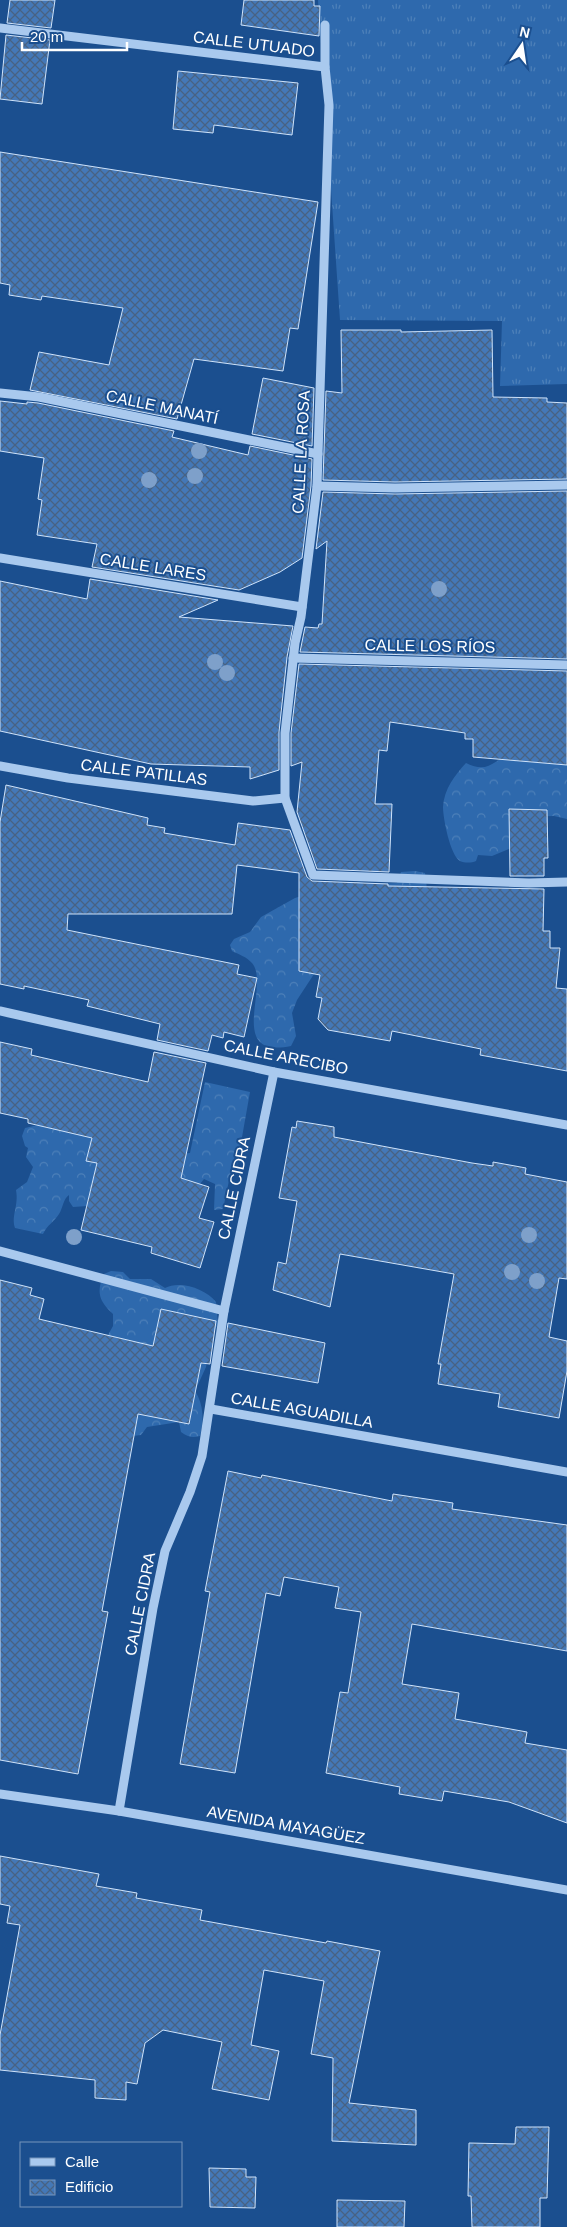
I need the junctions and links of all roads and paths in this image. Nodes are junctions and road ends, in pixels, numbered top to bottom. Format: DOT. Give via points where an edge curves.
graph roads {
  1 [pos="325,25"];
  2 [pos="0,28"];
  3 [pos="325,67"];
  4 [pos="0,392"];
  5 [pos="318,454"];
  6 [pos="567,485"];
  7 [pos="317,486"];
  8 [pos="0,558"];
  9 [pos="302,607"];
  10 [pos="293,658"];
  11 [pos="567,665"];
  12 [pos="0,766"];
  13 [pos="285,798"];
  14 [pos="567,882"];
  15 [pos="0,1011"];
  16 [pos="274,1072"];
  17 [pos="567,1125"];
  18 [pos="0,1251"];
  19 [pos="224,1311"];
  20 [pos="211,1409"];
  21 [pos="567,1472"];
  22 [pos="0,1794"];
  23 [pos="118,1811"];
  24 [pos="567,1890"];
  1 -- 3 [label="street, CALLE LA ROSA"];
  2 -- 3 [label="street, CALLE UTUADO"];
  3 -- 5 [label="street, CALLE LA ROSA" via="329,105"];
  4 -- 5 [label="street, CALLE MANATÍ" via="40,397"];
  5 -- 7 [label="street, CALLE LA ROSA"];
  6 -- 7 [label="street"];
  7 -- 9 [label="street, CALLE LA ROSA"];
  8 -- 9 [label="street, CALLE LARES"];
  9 -- 10 [label="street, CALLE LA ROSA"];
  10 -- 11 [label="street, CALLE LOS RÍOS"];
  10 -- 13 [label="street, CALLE LA ROSA" via="285,733"];
  12 -- 13 [label="street, CALLE PATILLAS" via="68,778 253,800"];
  13 -- 14 [label="street, CALLE LA ROSA" via="313,875"];
  15 -- 16 [label="street, CALLE ARECIBO"];
  16 -- 17 [label="street, CALLE ARECIBO"];
  16 -- 19 [label="street, CALLE CIDRA"];
  18 -- 19 [label="street"];
  19 -- 20 [label="street, CALLE AGUADILLA"];
  20 -- 21 [label="street, CALLE AGUADILLA"];
  20 -- 23 [label="street, CALLE CIDRA" via="197,1474 165,1551"];
  22 -- 23 [label="street, AVENIDA MAYAGÜEZ"];
  23 -- 24 [label="street, AVENIDA MAYAGÜEZ"];
}
